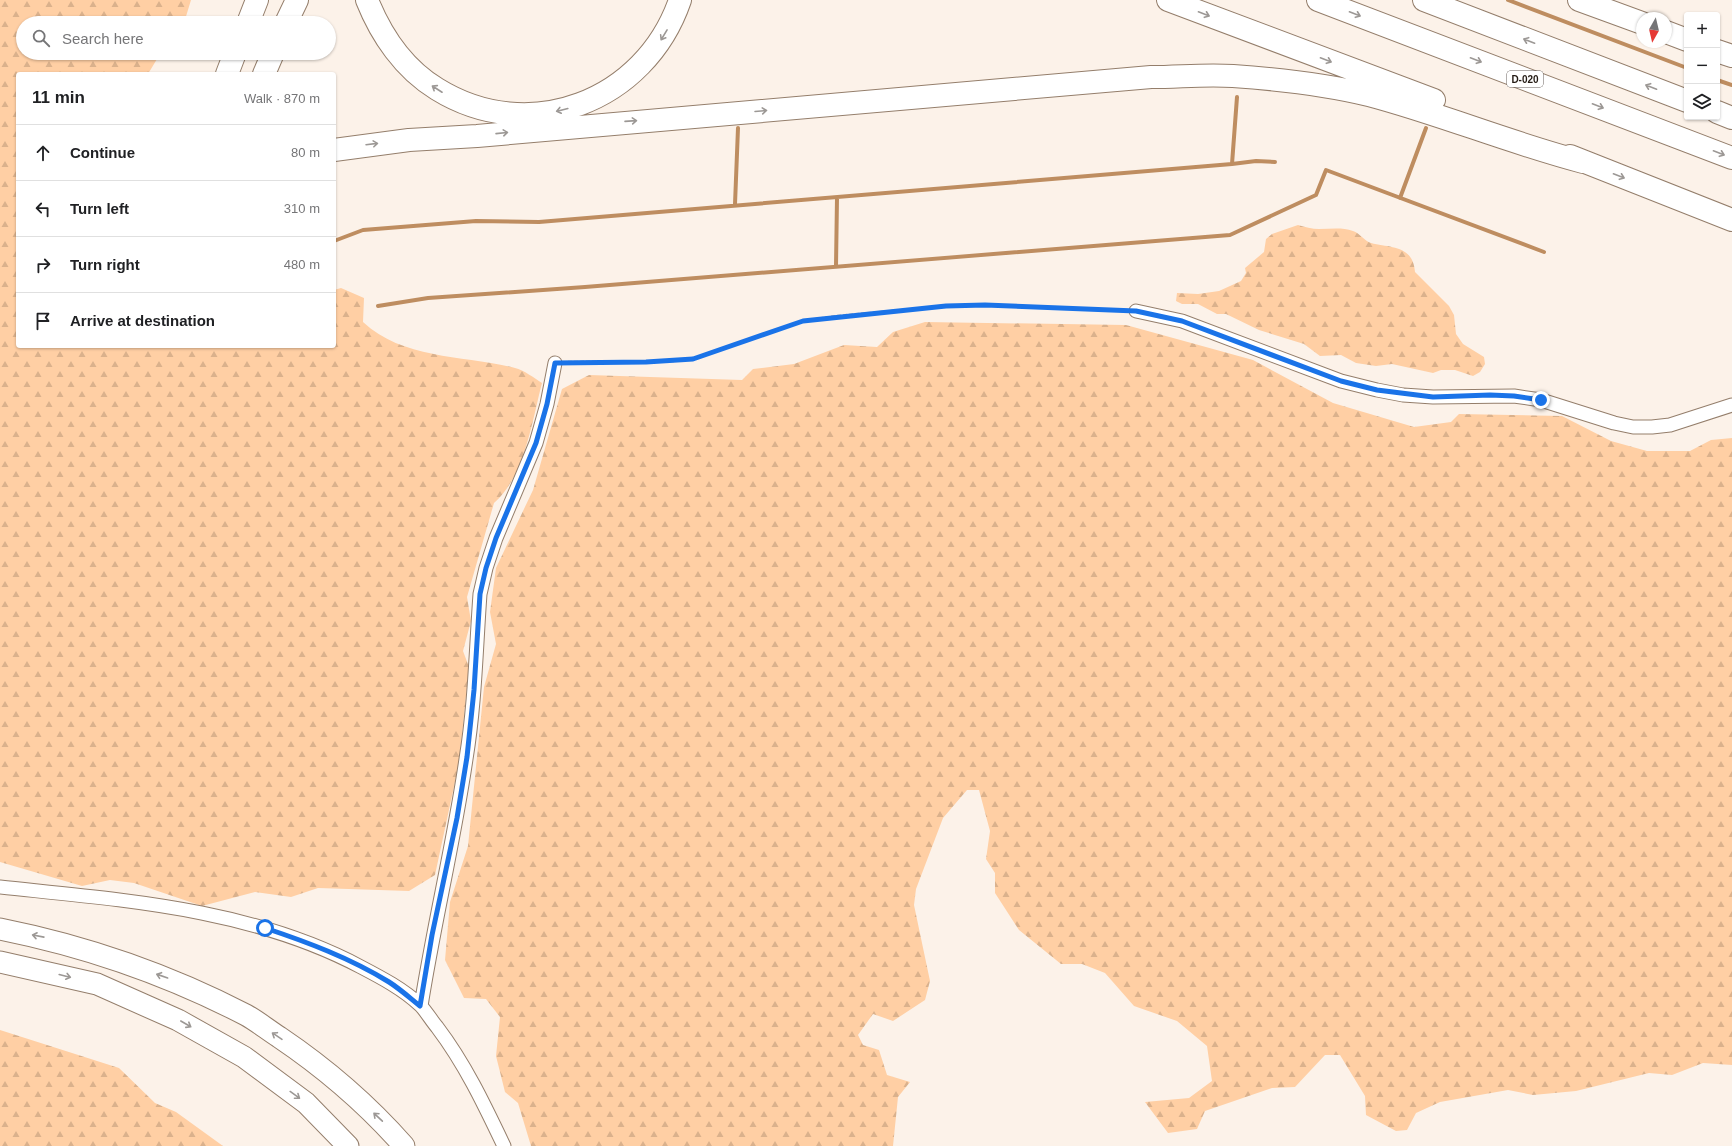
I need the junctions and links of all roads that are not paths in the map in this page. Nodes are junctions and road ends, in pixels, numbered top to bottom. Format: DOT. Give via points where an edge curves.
graph roads {
  1 [pos="257,0"];
  2 [pos="297,0"];
  3 [pos="367,0"];
  4 [pos="680,0"];
  5 [pos="1168,0"];
  6 [pos="1318,0"];
  7 [pos="1424,0"];
  8 [pos="1579,0"];
  9 [pos="251,16"];
  10 [pos="289,16"];
  11 [pos="1636,21"];
  12 [pos="1672,34"];
  13 [pos="1684,39"];
  14 [pos="1720,52"];
  15 [pos="1732,56"];
  16 [pos="232,60"];
  17 [pos="270,60"];
  18 [pos="228,72"];
  19 [pos="265,72"];
  20 [pos="1684,100"];
  21 [pos="1720,113"];
  22 [pos="1732,118"];
  23 [pos="336,150"];
  24 [pos="1732,158"];
  25 [pos="1583,162"];
  26 [pos="1732,220"];
  27 [pos="1136,311"];
  28 [pos="555,363"];
  29 [pos="1732,405"];
  30 [pos="0,887"];
  31 [pos="0,929"];
  32 [pos="0,962"];
  33 [pos="420,1006"];
  34 [pos="348,1146"];
  35 [pos="404,1146"];
  36 [pos="504,1146"];
  1 -- 9 [label="highway"];
  2 -- 10 [label="highway"];
  4 -- 3 [label="highway, one-way" via="660,42 633,73 600,97 572,107 539,114 514,114 482,109 436,88 414,72 392,46"];
  5 -- 25 [label="highway, one-way" via="1445,104"];
  6 -- 24 [label="highway, D-020, one-way"];
  20 -- 7 [label="highway, one-way"];
  8 -- 11 [label="highway"];
  12 -- 13 [label="highway"];
  14 -- 15 [label="highway"];
  16 -- 18 [label="highway"];
  17 -- 19 [label="highway"];
  21 -- 22 [label="highway"];
  23 -- 25 [label="highway, one-way" via="409,140 1152,77 1233,76 1306,84 1367,95 1415,108 1536,150"];
  25 -- 26 [label="highway, one-way"];
  27 -- 29 [label="street" via="1182,321 1341,381 1403,395 1514,396 1541,400 1614,423 1645,427 1670,425"];
  28 -- 33 [label="street" via="536,443 496,538 480,594 467,757"];
  30 -- 33 [label="street" via="172,907 265,928 346,959 389,982"];
  35 -- 31 [label="main road, one-way" via="385,1124 338,1080 247,1016 172,980 48,938"];
  32 -- 34 [label="main road, one-way" via="97,984 178,1020 244,1058 306,1103"];
  33 -- 36 [label="street" via="449,1043 471,1078"];
}
